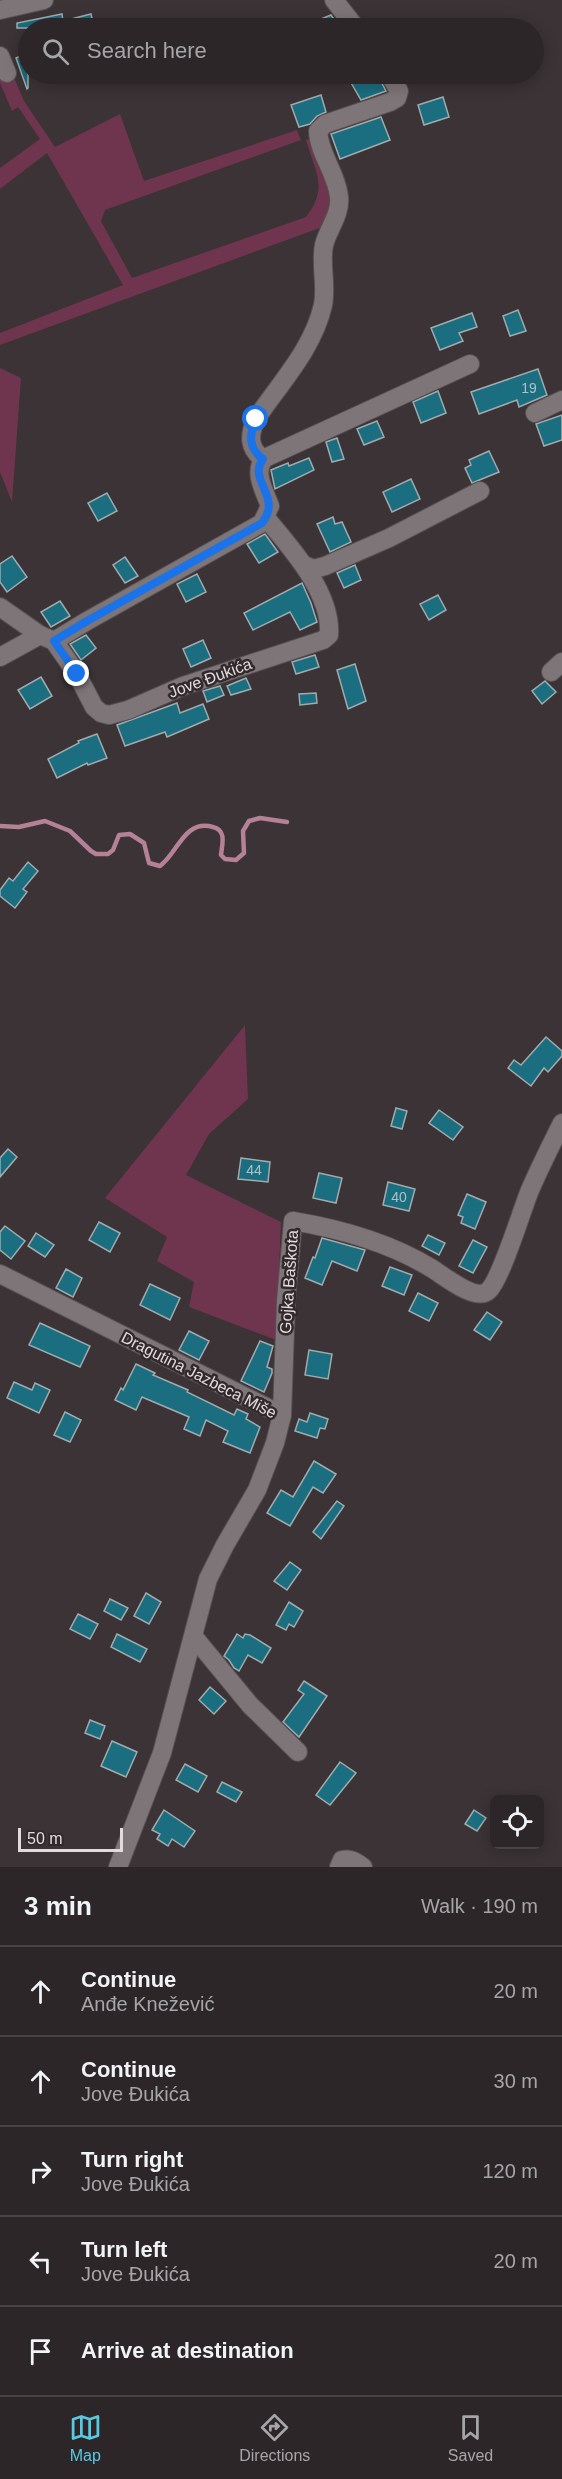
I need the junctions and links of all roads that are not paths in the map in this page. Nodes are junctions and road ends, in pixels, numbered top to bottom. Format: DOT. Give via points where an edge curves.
graph roads {
  1 [pos="44,0"];
  2 [pos="334,0"];
  3 [pos="0,10"];
  4 [pos="348,18"];
  5 [pos="395,84"];
  6 [pos="470,364"];
  7 [pos="562,400"];
  8 [pos="535,413"];
  9 [pos="263,459"];
  10 [pos="480,491"];
  11 [pos="266,518"];
  12 [pos="304,565"];
  13 [pos="0,607"];
  14 [pos="47,638"];
  15 [pos="0,657"];
  16 [pos="562,1123"];
  17 [pos="0,1274"];
  18 [pos="282,1415"];
  19 [pos="194,1637"];
  20 [pos="298,1752"];
  21 [pos="118,1867"];
  22 [pos="339,1867"];
  23 [pos="363,1867"];
  1 -- 3 [label="street"];
  2 -- 4 [label="street"];
  5 -- 9 [label="street" via="399,91 397,98 325,124 318,132 340,199 324,246 323,304 306,347 251,430 250,441"];
  6 -- 9 [label="street"];
  7 -- 8 [label="street"];
  9 -- 11 [label="street" via="259,475 270,506"];
  10 -- 12 [label="street" via="325,566 314,569"];
  11 -- 12 [label="street, Jove Đukića"];
  11 -- 14 [label="street" via="87,621"];
  12 -- 14 [label="street, Jove Đukića" via="322,600 329,635 116,714 101,713 94,707 77,674"];
  13 -- 14 [label="street, Jove Đukića"];
  14 -- 15 [label="street"];
  16 -- 18 [label="street, Gojka Baškota" via="497,1276 482,1294 470,1292 384,1245 293,1221"];
  17 -- 18 [label="street, Dragutina Jazbeca Miše"];
  18 -- 19 [label="street, Dragutina Jazbeca Miše" via="257,1490 208,1579"];
  19 -- 20 [label="street" via="250,1705"];
  19 -- 21 [label="street, Dragutina Jazbeca Miše" via="162,1753"];
  22 -- 23 [label="street" via="346,1859"];
}
